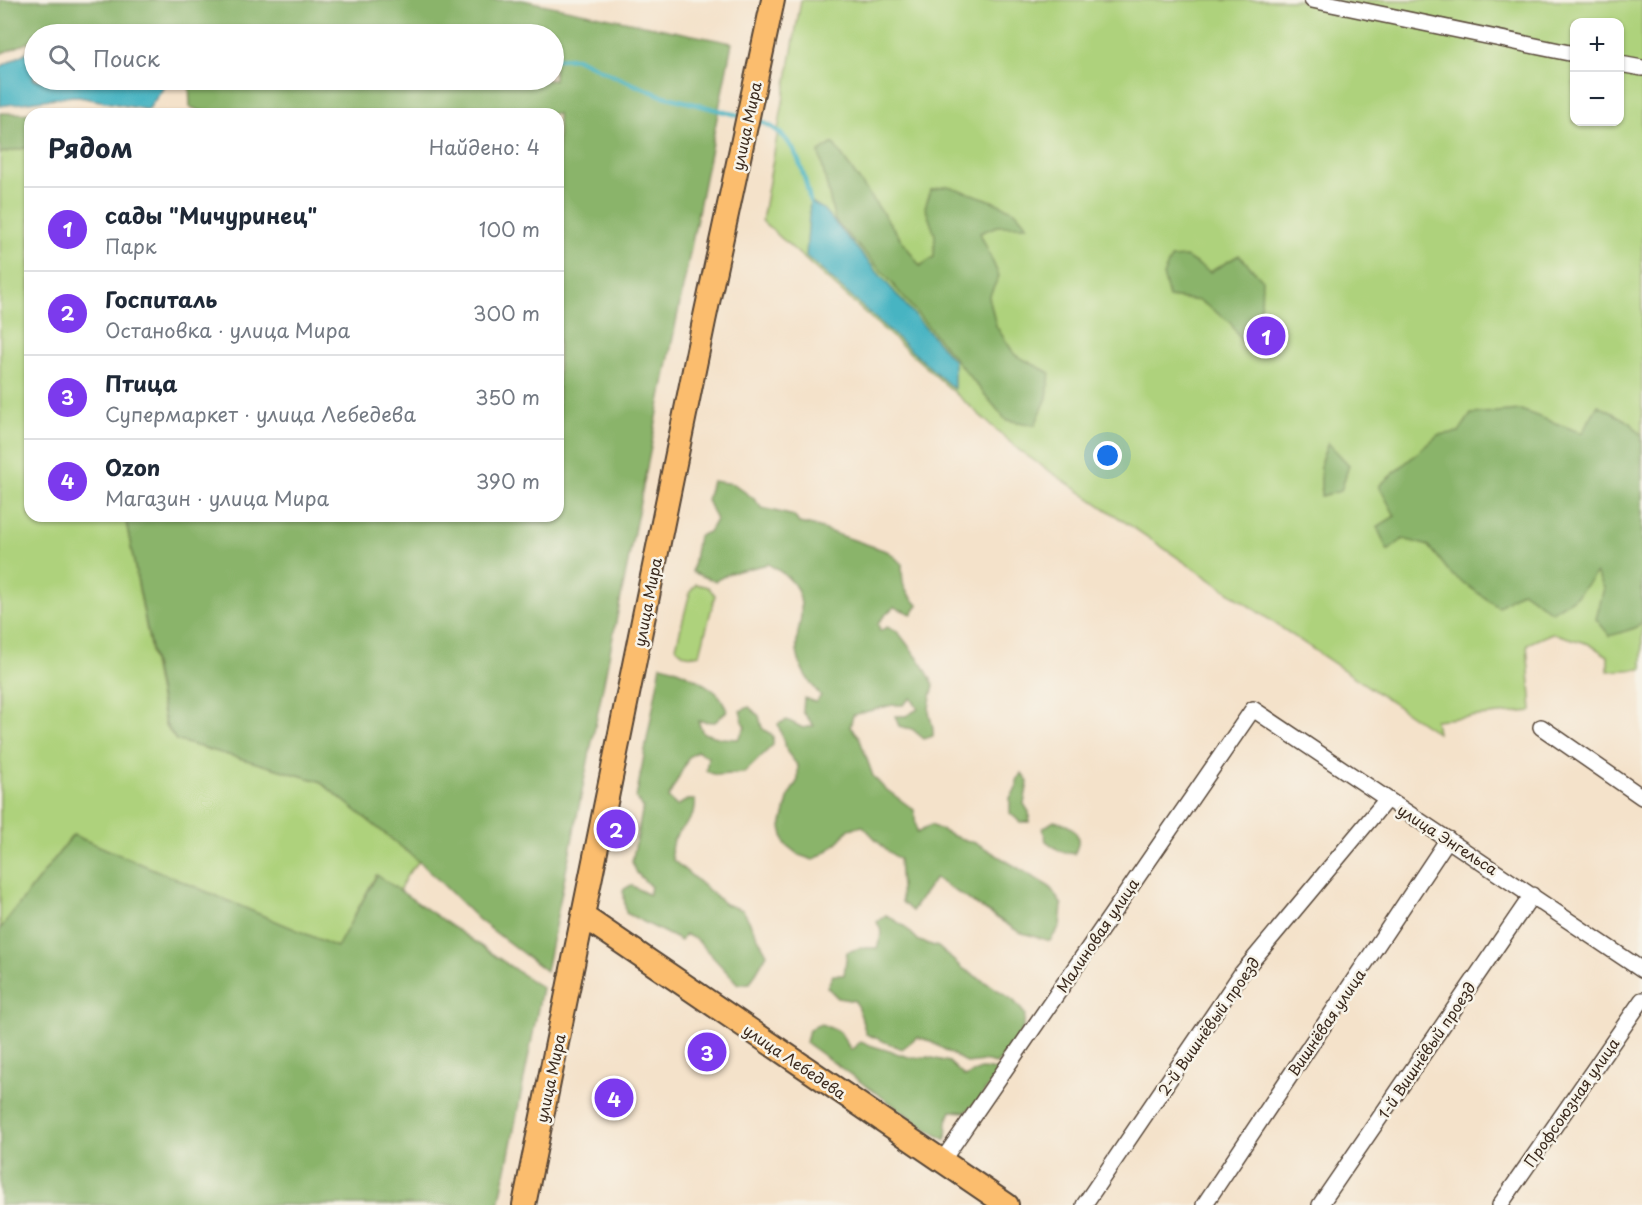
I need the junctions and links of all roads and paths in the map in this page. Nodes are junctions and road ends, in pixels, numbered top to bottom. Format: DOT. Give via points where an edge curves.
graph roads {
  1 [pos="773,0"];
  2 [pos="1312,0"];
  3 [pos="1570,53"];
  4 [pos="1624,64"];
  5 [pos="1642,68"];
  6 [pos="1253,709"];
  7 [pos="1541,727"];
  8 [pos="1642,797"];
  9 [pos="1387,799"];
  10 [pos="1448,839"];
  11 [pos="1532,895"];
  12 [pos="583,916"];
  13 [pos="1642,970"];
  14 [pos="1642,999"];
  15 [pos="942,1161"];
  16 [pos="524,1205"];
  17 [pos="1007,1205"];
  18 [pos="1084,1205"];
  19 [pos="1204,1205"];
  20 [pos="1320,1205"];
  21 [pos="1500,1205"];
  1 -- 12 [label="main road, улица Мира" via="701,332"];
  2 -- 3 [label="street"];
  4 -- 5 [label="street"];
  6 -- 9 [label="street, улица Энгельса"];
  6 -- 15 [label="street, Малиновая улица"];
  7 -- 8 [label="street"];
  9 -- 10 [label="street, улица Энгельса"];
  9 -- 18 [label="street, 2-й Вишнёвый проезд" via="1241,974"];
  10 -- 11 [label="street, улица Энгельса"];
  10 -- 19 [label="street, Вишнёвая улица"];
  11 -- 13 [label="street, улица Энгельса"];
  11 -- 20 [label="street, 1-й Вишнёвый проезд"];
  12 -- 15 [label="main road, улица Лебедева"];
  12 -- 16 [label="main road, улица Мира"];
  14 -- 21 [label="street, Профсоюзная улица"];
  15 -- 17 [label="main road, улица Лебедева"];
}
